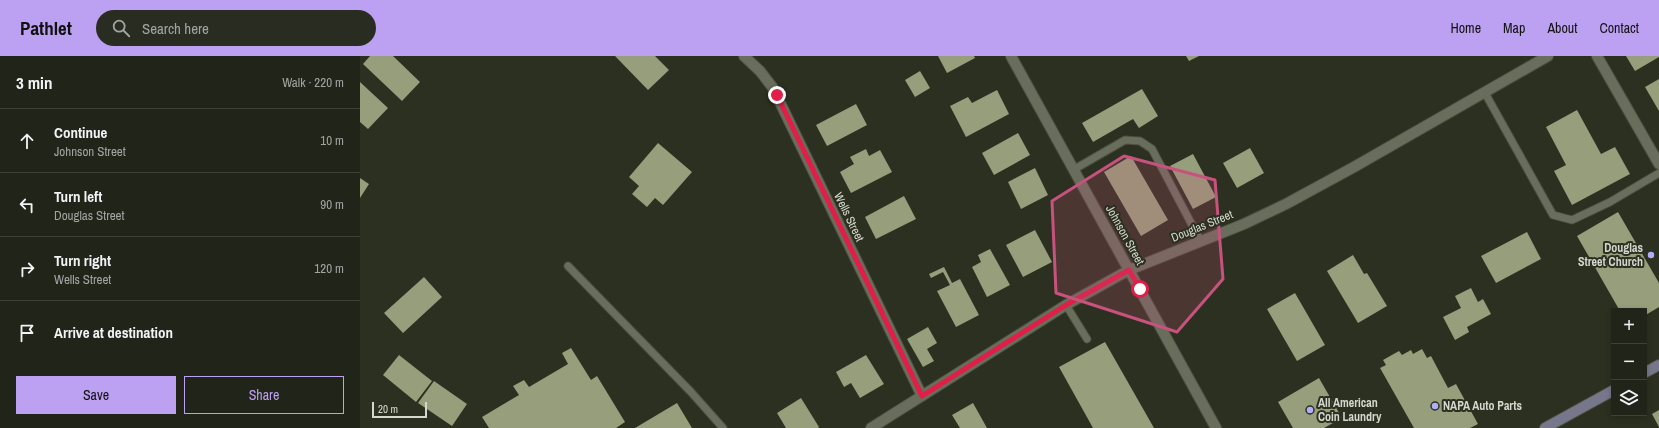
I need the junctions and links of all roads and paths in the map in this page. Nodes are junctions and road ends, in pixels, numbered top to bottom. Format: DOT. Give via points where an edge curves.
graph roads {
  1 [pos="744,56"];
  2 [pos="1011,56"];
  3 [pos="1548,56"];
  4 [pos="1597,56"];
  5 [pos="1485,93"];
  6 [pos="1659,164"];
  7 [pos="1073,170"];
  8 [pos="1659,173"];
  9 [pos="1201,242"];
  10 [pos="568,266"];
  11 [pos="1129,270"];
  12 [pos="1066,305"];
  13 [pos="1087,339"];
  14 [pos="1659,365"];
  15 [pos="1647,371"];
  16 [pos="1611,392"];
  17 [pos="922,396"];
  18 [pos="723,428"];
  19 [pos="871,428"];
  20 [pos="1216,428"];
  21 [pos="1545,428"];
  1 -- 17 [label="street, Wells Street" via="773,88"];
  2 -- 7 [label="street, Johnson Street"];
  3 -- 5 [label="street, Douglas Street"];
  4 -- 6 [label="street"];
  5 -- 8 [label="lane" via="1553,215 1572,220 1610,202"];
  5 -- 9 [label="street, Douglas Street" via="1320,186"];
  7 -- 9 [label="lane" via="1125,140 1140,141 1152,149"];
  7 -- 11 [label="street, Johnson Street"];
  9 -- 11 [label="street, Douglas Street"];
  10 -- 18 [label="lane"];
  11 -- 12 [label="street, Douglas Street"];
  11 -- 20 [label="street, Johnson Street"];
  12 -- 13 [label="lane"];
  12 -- 17 [label="street, Douglas Street"];
  14 -- 15 [label="main road"];
  16 -- 21 [label="main road"];
  17 -- 19 [label="street, Douglas Street"];
}
